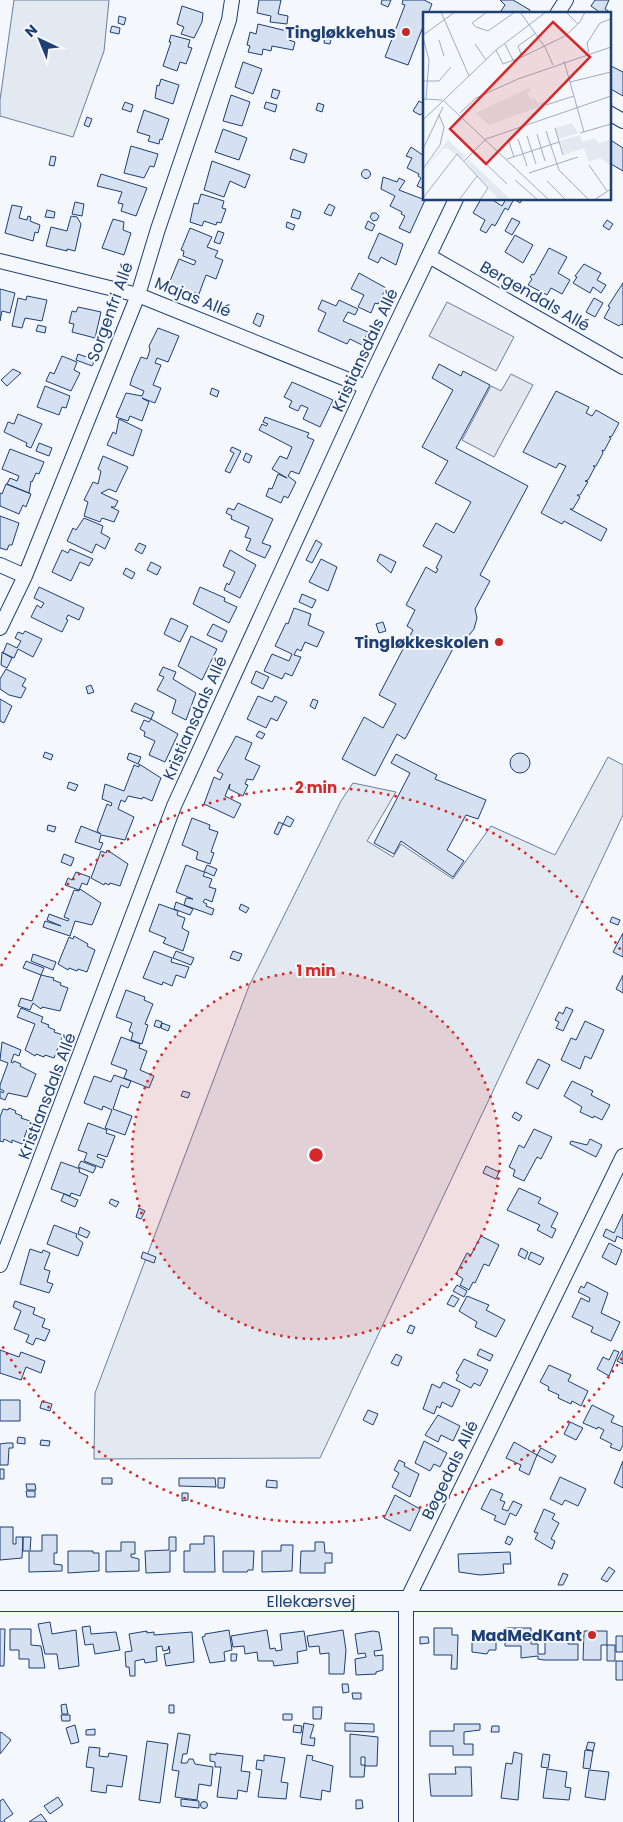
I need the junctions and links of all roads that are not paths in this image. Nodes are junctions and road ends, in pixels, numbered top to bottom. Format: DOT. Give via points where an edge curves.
graph roads {
  1 [pos="232,0"];
  2 [pos="566,0"];
  3 [pos="559,12"];
  4 [pos="610,114"];
  5 [pos="623,122"];
  6 [pos="456,200"];
  7 [pos="428,256"];
  8 [pos="0,261"];
  9 [pos="138,294"];
  10 [pos="623,367"];
  11 [pos="366,387"];
  12 [pos="0,565"];
  13 [pos="25,576"];
  14 [pos="0,628"];
  15 [pos="623,1156"];
  16 [pos="0,1266"];
  17 [pos="0,1601"];
  18 [pos="623,1601"];
  19 [pos="406,1602"];
  20 [pos="406,1822"];
  1 -- 9 [label="street, Sorgenfri Allé" via="229,20"];
  2 -- 3 [label="street"];
  4 -- 5 [label="street"];
  6 -- 7 [label="street, Kristiansdals Allé"];
  7 -- 10 [label="street, Bergendals Allé"];
  7 -- 11 [label="street, Kristiansdals Allé"];
  8 -- 9 [label="street, Majas Allé"];
  9 -- 11 [label="street, Majas Allé"];
  9 -- 13 [label="street, Sorgenfri Allé"];
  11 -- 16 [label="street, Kristiansdals Allé" via="174,806"];
  12 -- 13 [label="street"];
  13 -- 14 [label="street, Sorgenfri Allé"];
  15 -- 19 [label="street, Bøgedals Allé"];
  17 -- 19 [label="street, Ellekærsvej"];
  18 -- 19 [label="street, Ellekærsvej"];
  19 -- 20 [label="street, Bøgedals Allé"];
}
